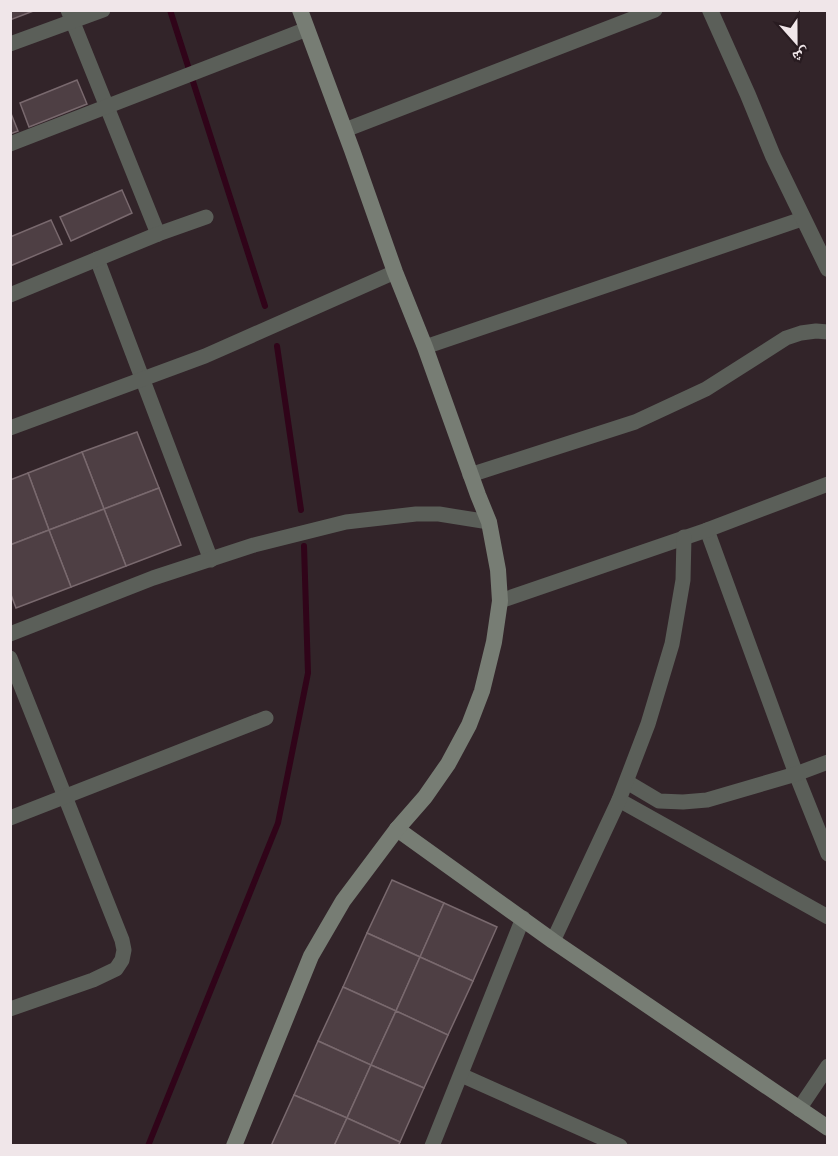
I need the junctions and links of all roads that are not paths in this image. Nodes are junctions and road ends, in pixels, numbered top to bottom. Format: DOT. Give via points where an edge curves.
graph roads {
  1 [pos="103,10"];
  2 [pos="300,10"];
  3 [pos="655,10"];
  4 [pos="710,10"];
  5 [pos="71,16"];
  6 [pos="307,29"];
  7 [pos="10,44"];
  8 [pos="107,107"];
  9 [pos="345,130"];
  10 [pos="10,144"];
  11 [pos="206,217"];
  12 [pos="802,219"];
  13 [pos="158,234"];
  14 [pos="97,259"];
  15 [pos="828,269"];
  16 [pos="395,272"];
  17 [pos="10,295"];
  18 [pos="828,332"];
  19 [pos="426,347"];
  20 [pos="142,380"];
  21 [pos="10,428"];
  22 [pos="470,475"];
  23 [pos="828,484"];
  24 [pos="489,522"];
  25 [pos="707,530"];
  26 [pos="684,537"];
  27 [pos="211,560"];
  28 [pos="500,601"];
  29 [pos="10,634"];
  30 [pos="10,657"];
  31 [pos="266,718"];
  32 [pos="828,762"];
  33 [pos="796,774"];
  34 [pos="627,782"];
  35 [pos="66,797"];
  36 [pos="619,800"];
  37 [pos="10,818"];
  38 [pos="397,829"];
  39 [pos="828,854"];
  40 [pos="828,916"];
  41 [pos="523,918"];
  42 [pos="553,941"];
  43 [pos="10,1009"];
  44 [pos="828,1066"];
  45 [pos="461,1075"];
  46 [pos="799,1109"];
  47 [pos="828,1128"];
  48 [pos="239,1144"];
  49 [pos="432,1146"];
  50 [pos="620,1146"];
  1 -- 5 [label="street"];
  2 -- 6 [label="main road"];
  3 -- 9 [label="street"];
  4 -- 12 [label="street"];
  5 -- 7 [label="street"];
  5 -- 8 [label="street"];
  6 -- 8 [label="street"];
  6 -- 9 [label="main road"];
  8 -- 10 [label="street"];
  8 -- 13 [label="street"];
  9 -- 16 [label="main road"];
  11 -- 13 [label="street"];
  12 -- 15 [label="street"];
  12 -- 19 [label="street"];
  13 -- 14 [label="street"];
  14 -- 17 [label="street"];
  14 -- 20 [label="street"];
  16 -- 19 [label="main road"];
  16 -- 20 [label="street"];
  18 -- 22 [label="street" via="786,338 706,389 635,422"];
  19 -- 22 [label="main road"];
  20 -- 21 [label="street"];
  20 -- 27 [label="street"];
  22 -- 24 [label="main road"];
  23 -- 25 [label="street"];
  24 -- 27 [label="street" via="439,514 346,522"];
  24 -- 28 [label="main road"];
  25 -- 26 [label="street"];
  25 -- 33 [label="street"];
  26 -- 28 [label="street"];
  26 -- 34 [label="street" via="683,580 672,644"];
  27 -- 29 [label="street" via="153,578"];
  28 -- 38 [label="main road" via="482,691 469,725 448,764"];
  30 -- 35 [label="street"];
  31 -- 35 [label="street"];
  32 -- 33 [label="street"];
  33 -- 34 [label="street" via="707,800 683,802 659,801"];
  33 -- 39 [label="street"];
  34 -- 36 [label="street"];
  35 -- 37 [label="street"];
  35 -- 43 [label="street" via="122,940 122,960 116,969 93,980"];
  36 -- 40 [label="street"];
  36 -- 42 [label="street"];
  38 -- 41 [label="main road"];
  38 -- 48 [label="main road" via="343,901 311,956"];
  41 -- 42 [label="main road"];
  41 -- 45 [label="street"];
  42 -- 46 [label="main road"];
  44 -- 46 [label="street"];
  45 -- 49 [label="street"];
  45 -- 50 [label="street"];
  46 -- 47 [label="main road"];
}
